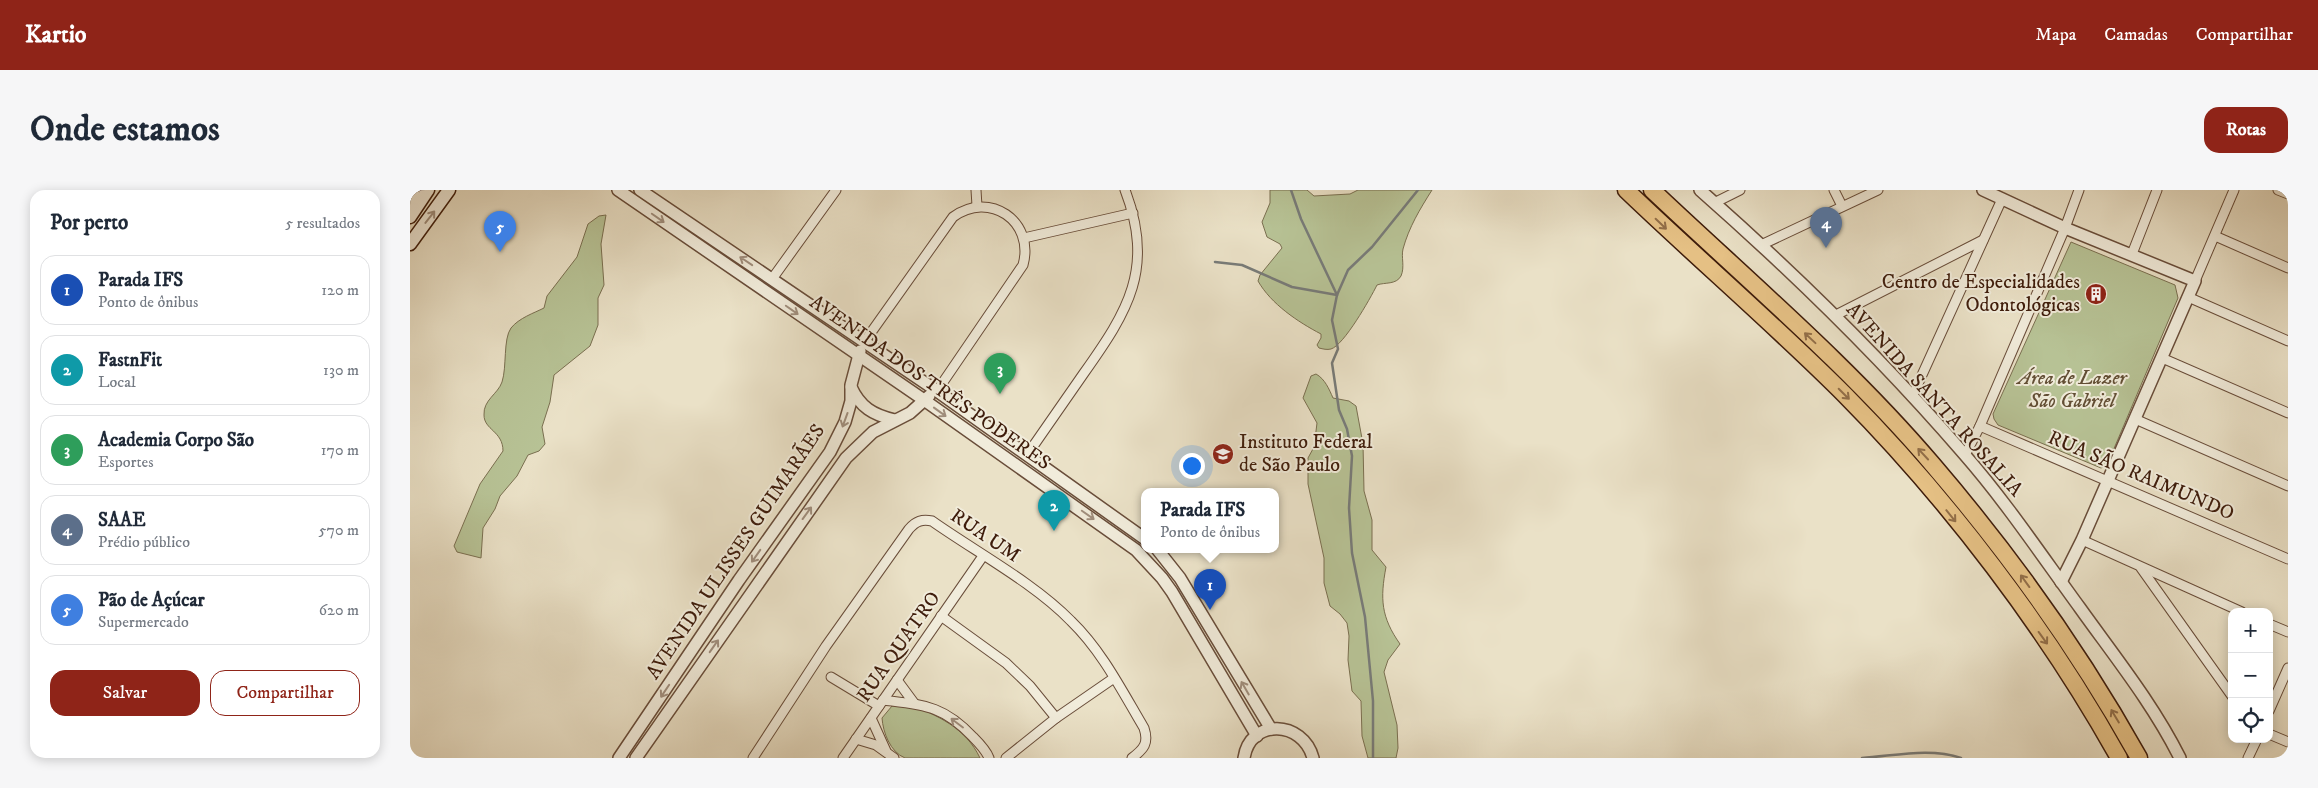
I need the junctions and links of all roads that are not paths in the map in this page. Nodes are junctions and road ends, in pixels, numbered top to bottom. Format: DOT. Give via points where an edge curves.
graph roads {
  1 [pos="414,190"];
  2 [pos="428,190"];
  3 [pos="457,190"];
  4 [pos="618,190"];
  5 [pos="640,190"];
  6 [pos="836,190"];
  7 [pos="976,190"];
  8 [pos="1125,190"];
  9 [pos="1626,190"];
  10 [pos="1652,190"];
  11 [pos="1700,190"];
  12 [pos="1740,190"];
  13 [pos="1834,190"];
  14 [pos="1878,190"];
  15 [pos="2079,190"];
  16 [pos="2158,190"];
  17 [pos="2234,190"];
  18 [pos="2278,190"];
  19 [pos="1993,193"];
  20 [pos="2288,194"];
  21 [pos="446,195"];
  22 [pos="410,201"];
  23 [pos="1714,203"];
  24 [pos="977,206"];
  25 [pos="1842,206"];
  26 [pos="1133,213"];
  27 [pos="410,216"];
  28 [pos="2065,228"];
  29 [pos="2215,236"];
  30 [pos="1024,238"];
  31 [pos="1983,240"];
  32 [pos="410,244"];
  33 [pos="1761,245"];
  34 [pos="2132,254"];
  35 [pos="2288,268"];
  36 [pos="772,279"];
  37 [pos="2195,281"];
  38 [pos="2188,297"];
  39 [pos="1834,316"];
  40 [pos="864,341"];
  41 [pos="2288,341"];
  42 [pos="857,356"];
  43 [pos="2162,358"];
  44 [pos="851,385"];
  45 [pos="938,391"];
  46 [pos="1912,397"];
  47 [pos="924,400"];
  48 [pos="2288,413"];
  49 [pos="2135,418"];
  50 [pos="895,420"];
  51 [pos="1980,426"];
  52 [pos="1028,455"];
  53 [pos="1965,455"];
  54 [pos="2108,480"];
  55 [pos="2288,486"];
  56 [pos="1141,536"];
  57 [pos="2082,540"];
  58 [pos="1160,553"];
  59 [pos="983,556"];
  60 [pos="2288,559"];
  61 [pos="2141,568"];
  62 [pos="2061,582"];
  63 [pos="2233,608"];
  64 [pos="941,616"];
  65 [pos="2273,626"];
  66 [pos="2288,632"];
  67 [pos="2288,668"];
  68 [pos="831,677"];
  69 [pos="1114,678"];
  70 [pos="897,680"];
  71 [pos="2228,690"];
  72 [pos="2273,702"];
  73 [pos="881,703"];
  74 [pos="914,703"];
  75 [pos="871,718"];
  76 [pos="1056,718"];
  77 [pos="1271,729"];
  78 [pos="1257,736"];
  79 [pos="2273,736"];
  80 [pos="856,739"];
  81 [pos="2288,742"];
  82 [pos="2255,743"];
  83 [pos="890,756"];
  84 [pos="989,757"];
  85 [pos="619,758"];
  86 [pos="636,758"];
  87 [pos="753,758"];
  88 [pos="843,758"];
  89 [pos="1006,758"];
  90 [pos="1132,758"];
  91 [pos="1244,758"];
  92 [pos="1313,758"];
  93 [pos="2119,758"];
  94 [pos="2139,758"];
  95 [pos="2180,758"];
  96 [pos="2248,758"];
  1 -- 22 [label="main road"];
  2 -- 27 [label="main road"];
  3 -- 21 [label="main road"];
  4 -- 42 [label="street, AVENIDA DOS TRÊS PODERES, one-way"];
  36 -- 5 [label="street, AVENIDA DOS TRÊS PODERES, one-way"];
  6 -- 36 [label="street"];
  7 -- 24 [label="street"];
  8 -- 26 [label="street"];
  9 -- 93 [label="highway, one-way" via="1845,395 1917,474 1984,556 2057,657"];
  94 -- 10 [label="highway, one-way" via="2072,646 2003,550 1933,464 1856,382"];
  11 -- 23 [label="street, AVENIDA SANTA ROSALIA"];
  12 -- 23 [label="street"];
  13 -- 25 [label="street"];
  14 -- 25 [label="street"];
  15 -- 28 [label="street"];
  16 -- 34 [label="street"];
  17 -- 29 [label="street"];
  18 -- 20 [label="street"];
  19 -- 28 [label="street"];
  19 -- 31 [label="street"];
  32 -- 21 [label="main road, one-way"];
  23 -- 33 [label="street, AVENIDA SANTA ROSALIA"];
  24 -- 30 [label="street" via="1004,212 1018,226"];
  24 -- 40 [label="street" via="958,212 948,222"];
  25 -- 33 [label="street"];
  26 -- 30 [label="street"];
  26 -- 52 [label="street" via="1136,265 1132,291 1122,316"];
  28 -- 34 [label="street"];
  28 -- 51 [label="street"];
  29 -- 35 [label="street"];
  29 -- 37 [label="street"];
  30 -- 45 [label="street" via="1025,258 1020,271"];
  31 -- 39 [label="street"];
  31 -- 46 [label="street"];
  33 -- 39 [label="street, AVENIDA SANTA ROSALIA"];
  34 -- 37 [label="street"];
  36 -- 40 [label="street, AVENIDA DOS TRÊS PODERES"];
  37 -- 38 [label="street"];
  38 -- 41 [label="street"];
  38 -- 43 [label="street"];
  39 -- 46 [label="street, AVENIDA SANTA ROSALIA"];
  40 -- 42 [label="street, AVENIDA ULISSES GUIMARÃES"];
  40 -- 45 [label="street, AVENIDA DOS TRÊS PODERES"];
  42 -- 44 [label="street, AVENIDA ULISSES GUIMARÃES"];
  42 -- 47 [label="street, AVENIDA DOS TRÊS PODERES"];
  43 -- 48 [label="street"];
  43 -- 49 [label="street"];
  44 -- 50 [label="street" via="856,398 866,409"];
  44 -- 85 [label="street, AVENIDA ULISSES GUIMARÃES, one-way" via="845,422 830,452"];
  45 -- 47 [label="street, AVENIDA ULISSES GUIMARÃES"];
  45 -- 52 [label="street, AVENIDA DOS TRÊS PODERES"];
  46 -- 53 [label="street, AVENIDA SANTA ROSALIA"];
  47 -- 50 [label="street, AVENIDA ULISSES GUIMARÃES" via="910,413"];
  47 -- 78 [label="street, AVENIDA DOS TRÊS PODERES, one-way" via="1120,537 1150,563 1172,592"];
  49 -- 54 [label="street"];
  49 -- 55 [label="street"];
  86 -- 50 [label="street, AVENIDA ULISSES GUIMARÃES, one-way" via="846,458 874,432"];
  51 -- 53 [label="street"];
  51 -- 54 [label="street, RUA SÃO RAIMUNDO"];
  52 -- 56 [label="street, AVENIDA DOS TRÊS PODERES"];
  53 -- 62 [label="street, AVENIDA SANTA ROSALIA"];
  54 -- 57 [label="street"];
  54 -- 60 [label="street, RUA SÃO RAIMUNDO"];
  57 -- 61 [label="street"];
  57 -- 62 [label="street"];
  77 -- 58 [label="street, one-way" via="1180,578"];
  59 -- 64 [label="street, RUA QUATRO"];
  59 -- 69 [label="street, RUA UM" via="1061,611 1092,644"];
  59 -- 87 [label="street, RUA UM" via="932,521 920,520 913,524 826,646"];
  61 -- 63 [label="street"];
  61 -- 71 [label="street"];
  62 -- 95 [label="street, AVENIDA SANTA ROSALIA" via="2153,709"];
  64 -- 70 [label="street, RUA QUATRO"];
  64 -- 76 [label="street" via="1006,664 1030,686"];
  65 -- 66 [label="street"];
  67 -- 72 [label="street"];
  68 -- 73 [label="street"];
  69 -- 76 [label="street"];
  69 -- 90 [label="street, RUA UM" via="1147,737 1146,744"];
  70 -- 73 [label="street, RUA QUATRO"];
  70 -- 74 [label="street"];
  73 -- 74 [label="street"];
  73 -- 75 [label="street, RUA QUATRO"];
  84 -- 74 [label="street, one-way" via="960,724 936,708"];
  75 -- 80 [label="street, RUA QUATRO"];
  75 -- 83 [label="street"];
  76 -- 89 [label="street"];
  77 -- 78 [label="street"];
  77 -- 92 [label="street" via="1293,732 1302,738"];
  78 -- 91 [label="street" via="1249,744"];
  79 -- 81 [label="street"];
  80 -- 83 [label="street" via="876,745"];
  80 -- 88 [label="street, RUA QUATRO"];
  82 -- 96 [label="street"];
  84 -- 89 [label="street"];
}
